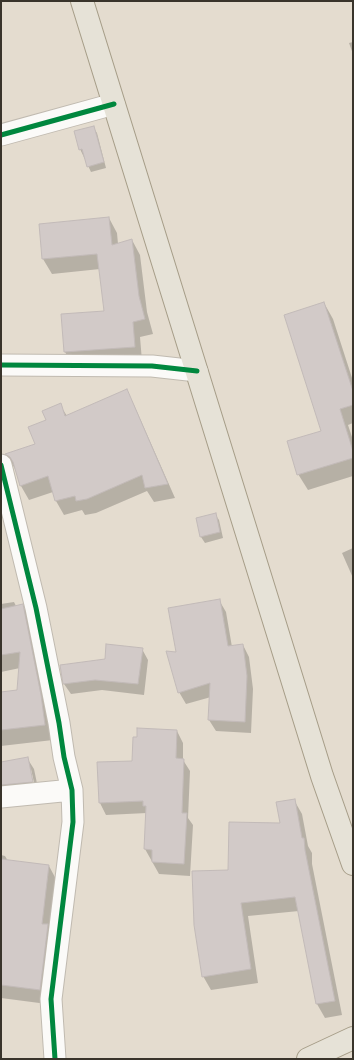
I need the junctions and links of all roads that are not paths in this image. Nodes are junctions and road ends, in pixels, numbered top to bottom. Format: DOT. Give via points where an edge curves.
graph roads {
  1 [pos="82,1"];
  2 [pos="114,104"];
  3 [pos="1,134"];
  4 [pos="1,365"];
  5 [pos="197,371"];
  6 [pos="1,465"];
  7 [pos="4,494"];
  8 [pos="72,790"];
  9 [pos="1,797"];
  10 [pos="353,864"];
  11 [pos="353,1038"];
  12 [pos="316,1058"];
  13 [pos="55,1059"];
  1 -- 2 [label="main road"];
  2 -- 3 [label="street"];
  2 -- 5 [label="main road"];
  4 -- 5 [label="street" via="152,366"];
  5 -- 10 [label="main road" via="322,776"];
  6 -- 7 [label="street"];
  7 -- 8 [label="street" via="36,608"];
  8 -- 9 [label="street"];
  8 -- 13 [label="street" via="73,822 51,999"];
  11 -- 12 [label="main road"];
}
